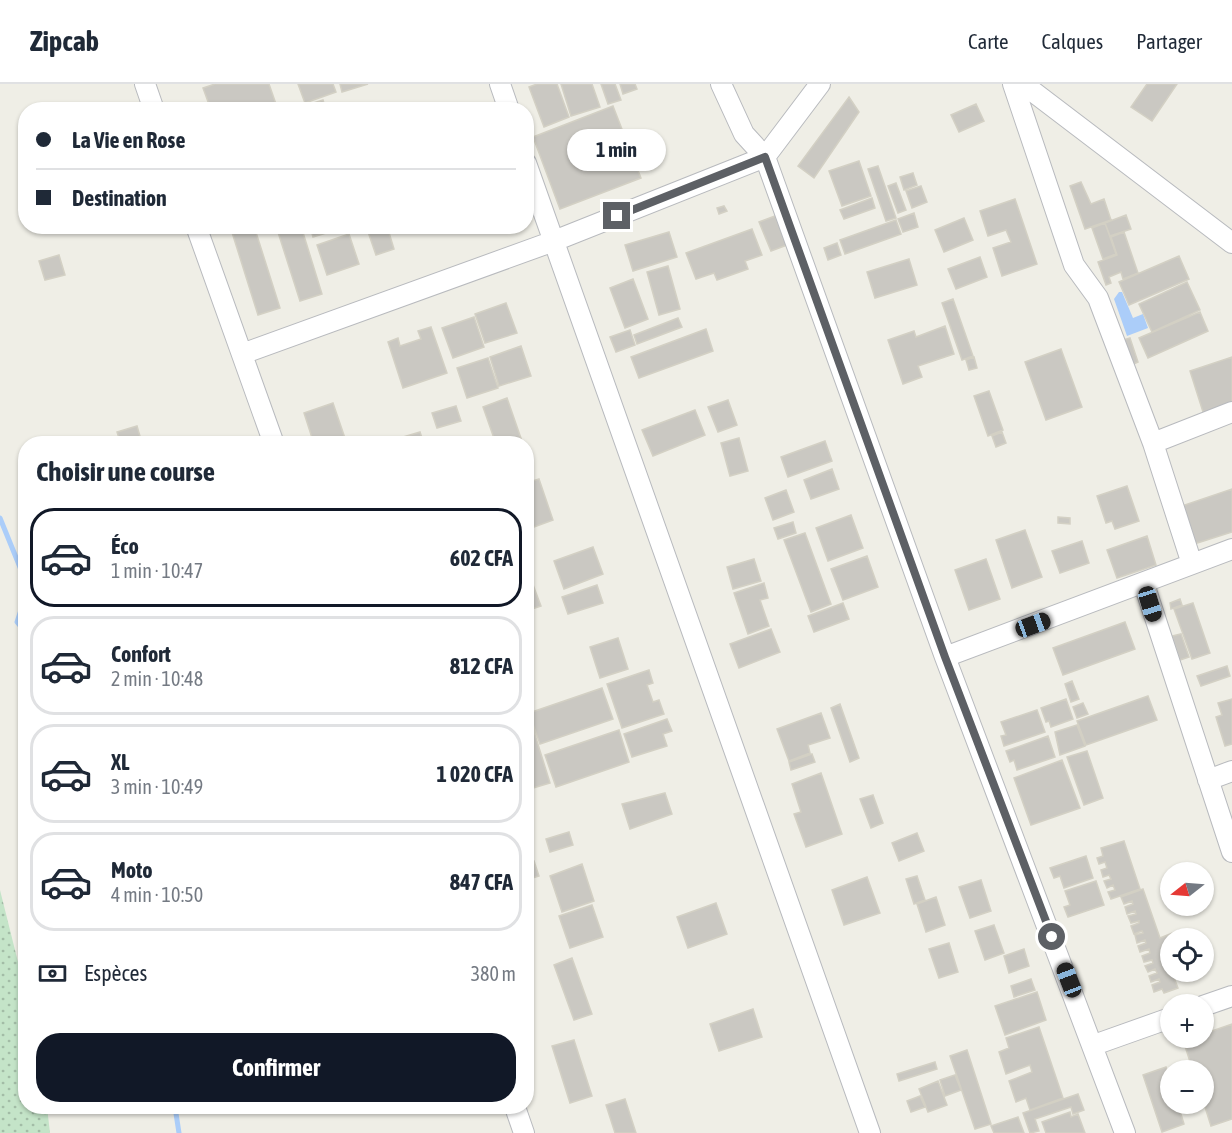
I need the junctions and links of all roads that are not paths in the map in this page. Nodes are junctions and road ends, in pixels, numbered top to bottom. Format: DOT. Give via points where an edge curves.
graph roads {
  1 [pos="145,84"];
  2 [pos="500,84"];
  3 [pos="721,84"];
  4 [pos="820,84"];
  5 [pos="1013,84"];
  6 [pos="1023,84"];
  7 [pos="151,102"];
  8 [pos="506,102"];
  9 [pos="765,157"];
  10 [pos="534,185"];
  11 [pos="199,234"];
  12 [pos="554,241"];
  13 [pos="1232,243"];
  14 [pos="242,354"];
  15 [pos="1232,412"];
  16 [pos="271,436"];
  17 [pos="1154,443"];
  18 [pos="1232,549"];
  19 [pos="1192,564"];
  20 [pos="1144,584"];
  21 [pos="945,657"];
  22 [pos="1232,771"];
  23 [pos="1208,780"];
  24 [pos="1232,852"];
  25 [pos="1232,996"];
  26 [pos="1214,1002"];
  27 [pos="1160,1022"];
  28 [pos="1094,1045"];
  29 [pos="517,1114"];
  30 [pos="524,1133"];
  31 [pos="870,1133"];
  32 [pos="1125,1133"];
  1 -- 7 [label="street"];
  2 -- 8 [label="street"];
  3 -- 9 [label="street" via="744,134"];
  4 -- 9 [label="street"];
  5 -- 17 [label="street" via="1074,265 1098,298"];
  6 -- 13 [label="street"];
  9 -- 12 [label="street"];
  9 -- 21 [label="street"];
  10 -- 12 [label="street"];
  11 -- 14 [label="street"];
  12 -- 14 [label="street"];
  12 -- 31 [label="street"];
  14 -- 16 [label="street"];
  15 -- 17 [label="street"];
  17 -- 19 [label="street"];
  18 -- 19 [label="street"];
  19 -- 20 [label="street"];
  20 -- 21 [label="street"];
  20 -- 23 [label="street"];
  21 -- 28 [label="street"];
  22 -- 23 [label="street"];
  23 -- 24 [label="street"];
  25 -- 26 [label="street"];
  27 -- 28 [label="street"];
  28 -- 32 [label="street"];
  29 -- 30 [label="street"];
}
